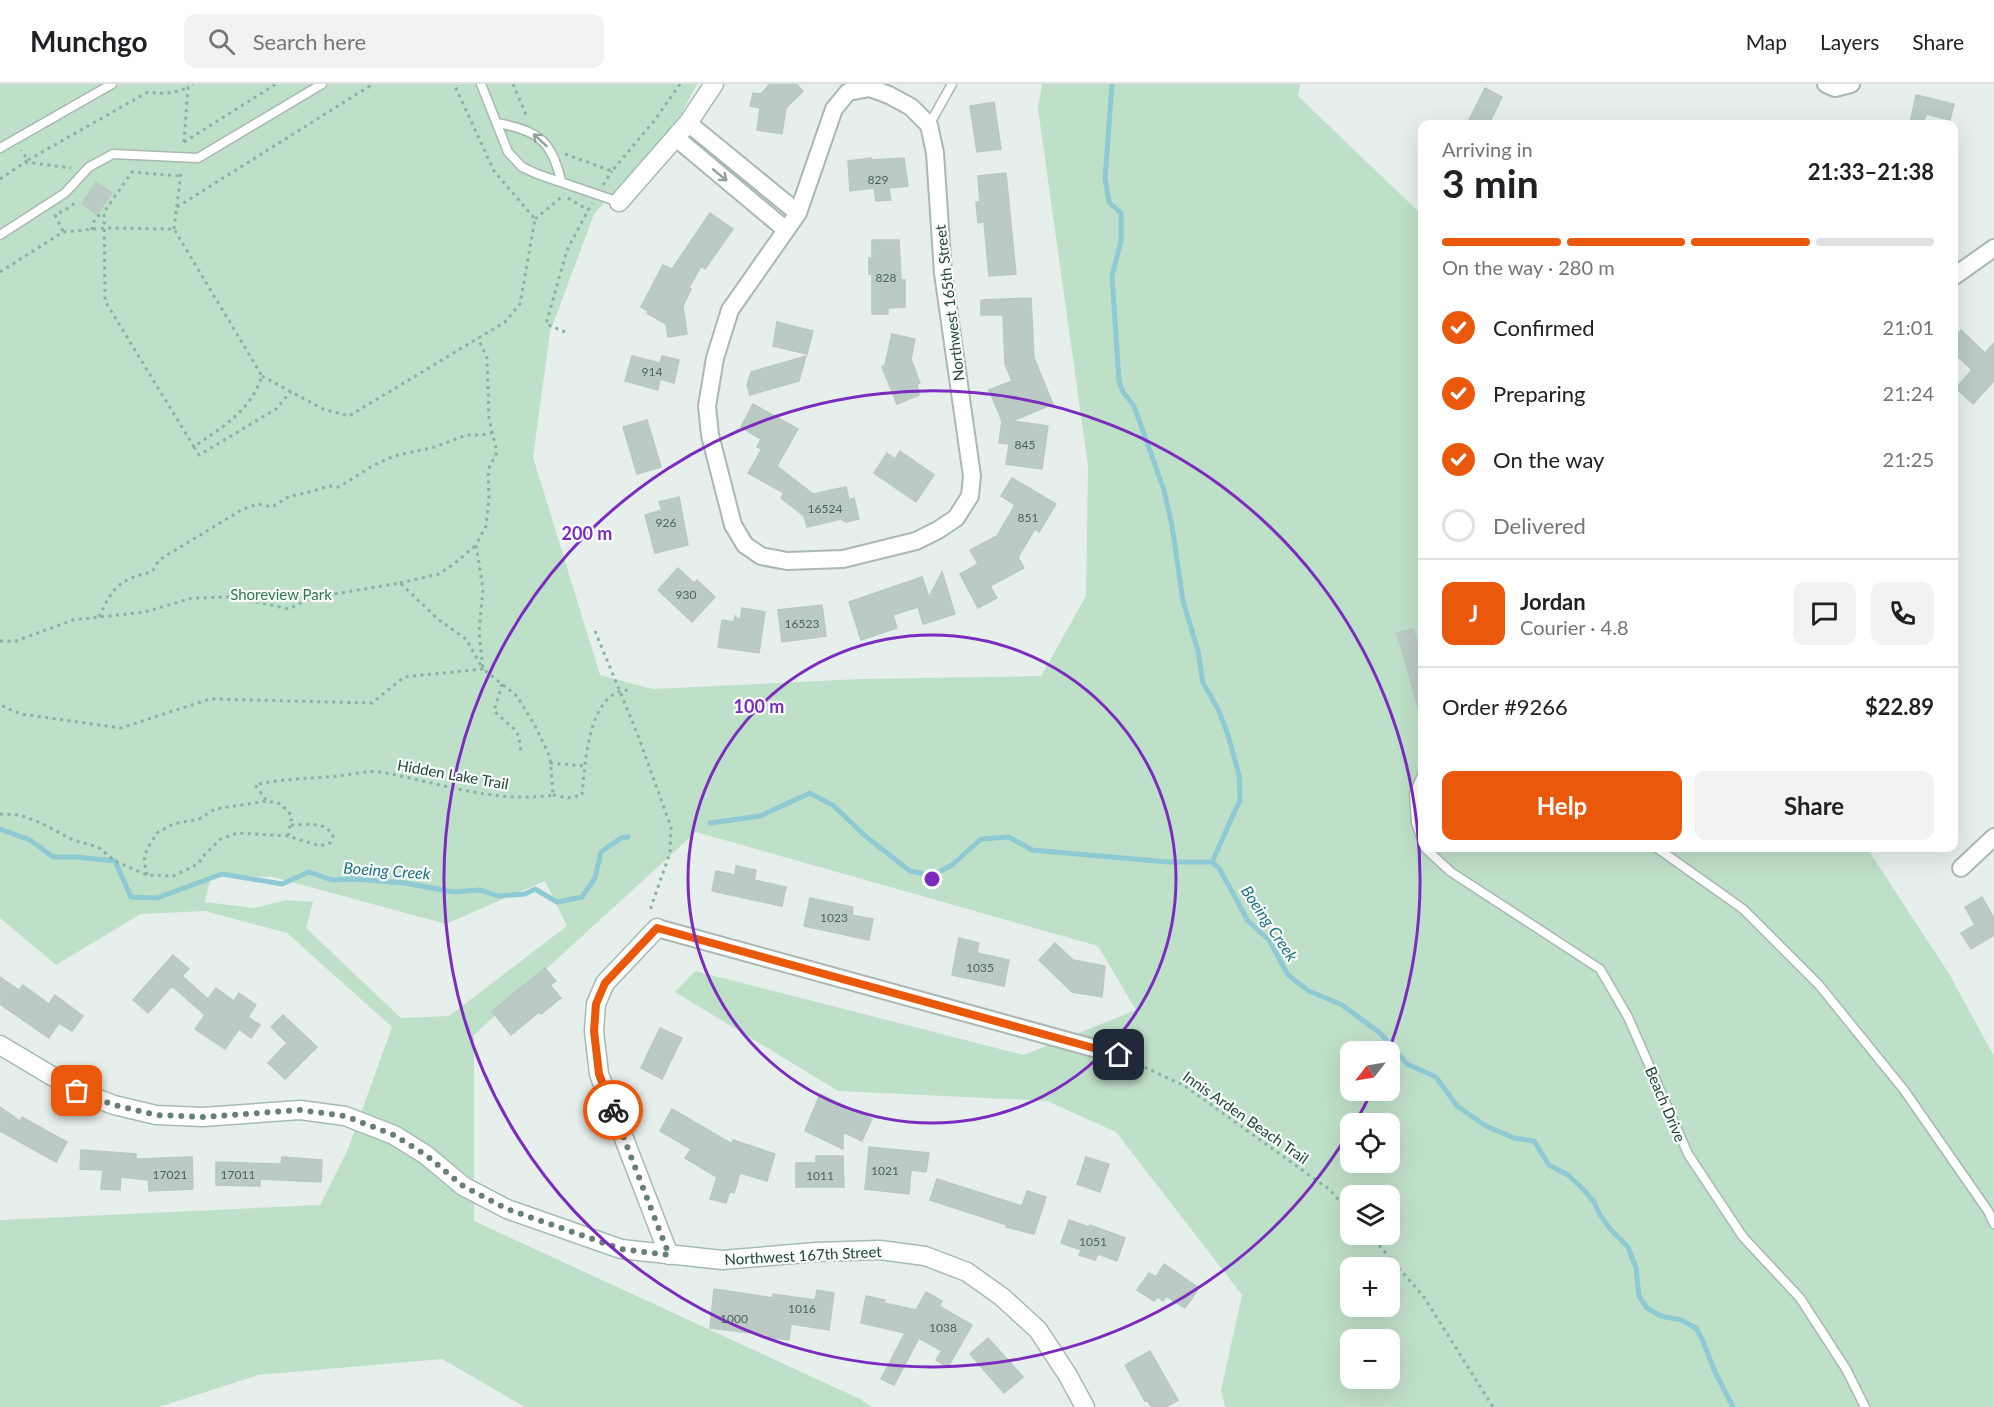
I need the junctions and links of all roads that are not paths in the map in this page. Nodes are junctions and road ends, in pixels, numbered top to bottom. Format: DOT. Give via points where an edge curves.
graph roads {
  1 [pos="112,84"];
  2 [pos="322,84"];
  3 [pos="481,84"];
  4 [pos="714,84"];
  5 [pos="952,84"];
  6 [pos="1826,84"];
  7 [pos="1851,84"];
  8 [pos="497,123"];
  9 [pos="688,123"];
  10 [pos="929,125"];
  11 [pos="675,137"];
  12 [pos="0,147"];
  13 [pos="564,183"];
  14 [pos="619,202"];
  15 [pos="798,213"];
  16 [pos="786,230"];
  17 [pos="0,235"];
  18 [pos="1994,248"];
  19 [pos="1958,273"];
  20 [pos="1418,784"];
  21 [pos="1418,828"];
  22 [pos="1994,837"];
  23 [pos="1429,852"];
  24 [pos="1663,852"];
  25 [pos="1961,868"];
  26 [pos="657,928"];
  27 [pos="0,1045"];
  28 [pos="1119,1055"];
  29 [pos="1994,1224"];
  30 [pos="669,1255"];
  31 [pos="1084,1407"];
  32 [pos="1864,1407"];
  1 -- 12 [label="lane"];
  2 -- 17 [label="lane" via="198,158 113,154 89,167 65,192"];
  3 -- 8 [label="lane"];
  4 -- 9 [label="street"];
  5 -- 10 [label="lane"];
  6 -- 7 [label="street" via="1835,88"];
  8 -- 13 [label="lane" via="508,152 522,167"];
  13 -- 8 [label="lane, one-way" via="543,139 522,127"];
  9 -- 11 [label="street"];
  9 -- 15 [label="street"];
  10 -- 15 [label="street" via="911,107 889,95 870,88 848,92 834,109"];
  10 -- 16 [label="street, Northwest 165th Street" via="935,153 943,273 972,476 970,496 956,518 916,541 843,559 787,561 761,556 745,545 733,525 710,435 707,405 715,358 730,310"];
  11 -- 14 [label="street"];
  11 -- 16 [label="street, one-way"];
  13 -- 14 [label="lane"];
  15 -- 16 [label="street"];
  18 -- 19 [label="street"];
  20 -- 21 [label="lane" via="1414,794"];
  22 -- 25 [label="street"];
  23 -- 32 [label="lane, Beach Drive" via="1451,872 1600,969 1628,1017 1688,1154 1743,1237 1800,1298 1846,1369"];
  24 -- 29 [label="lane" via="1743,909 1820,986 1904,1090"];
  26 -- 28 [label="street"];
  26 -- 30 [label="street" via="605,983 596,1004 594,1031 599,1074"];
  27 -- 30 [label="street, Northwest 167th Street" via="77,1091 156,1115 203,1117 300,1110 345,1116 394,1135 463,1186 507,1209 621,1249"];
  30 -- 31 [label="street, Northwest 167th Street" via="722,1260 880,1250 926,1256 967,1272 1038,1330"];
}
